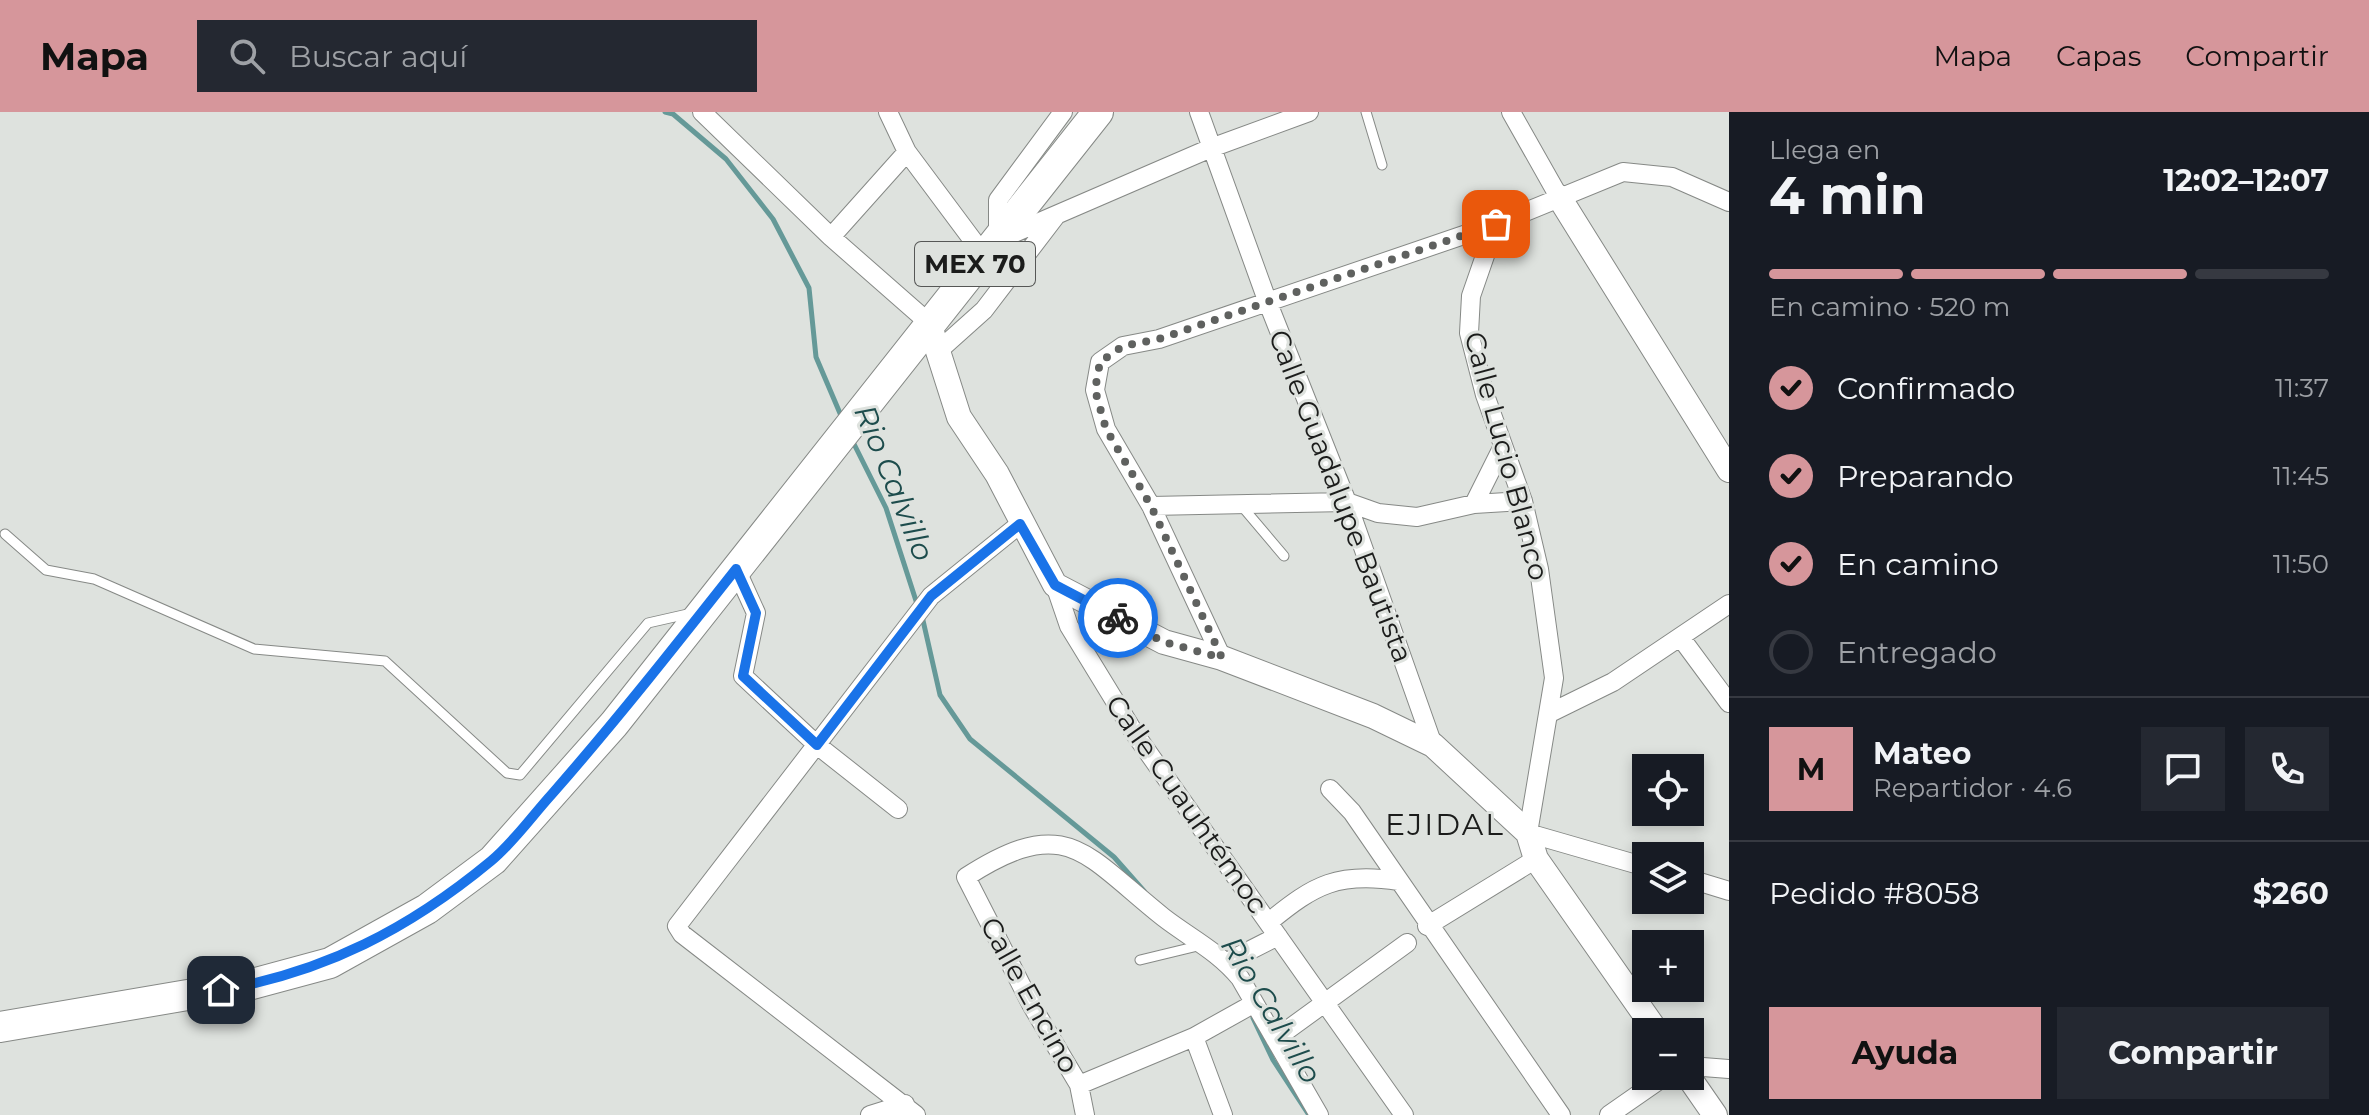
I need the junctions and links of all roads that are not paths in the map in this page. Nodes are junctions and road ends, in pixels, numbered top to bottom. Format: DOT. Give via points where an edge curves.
graph roads {
  1 [pos="702,112"];
  2 [pos="888,112"];
  3 [pos="1063,112"];
  4 [pos="1098,112"];
  5 [pos="1199,112"];
  6 [pos="1309,112"];
  7 [pos="1366,112"];
  8 [pos="1511,112"];
  9 [pos="1211,148"];
  10 [pos="907,152"];
  11 [pos="1382,165"];
  12 [pos="1559,197"];
  13 [pos="1729,202"];
  14 [pos="1057,215"];
  15 [pos="1496,224"];
  16 [pos="831,237"];
  17 [pos="991,244"];
  18 [pos="1268,303"];
  19 [pos="929,323"];
  20 [pos="936,353"];
  21 [pos="1503,446"];
  22 [pos="1729,470"];
  23 [pos="1523,501"];
  24 [pos="1238,502"];
  25 [pos="1347,502"];
  26 [pos="1474,504"];
  27 [pos="1151,506"];
  28 [pos="1020,524"];
  29 [pos="5,534"];
  30 [pos="1284,556"];
  31 [pos="736,569"];
  32 [pos="1055,585"];
  33 [pos="1729,604"];
  34 [pos="703,611"];
  35 [pos="1681,638"];
  36 [pos="1222,658"];
  37 [pos="1729,703"];
  38 [pos="1550,713"];
  39 [pos="817,745"];
  40 [pos="1433,745"];
  41 [pos="1330,789"];
  42 [pos="898,809"];
  43 [pos="1528,833"];
  44 [pos="1536,859"];
  45 [pos="1632,863"];
  46 [pos="1399,881"];
  47 [pos="1704,883"];
  48 [pos="1729,891"];
  49 [pos="1427,926"];
  50 [pos="1274,929"];
  51 [pos="1407,943"];
  52 [pos="1205,944"];
  53 [pos="1140,960"];
  54 [pos="1227,962"];
  55 [pos="1253,1004"];
  56 [pos="1323,1004"];
  57 [pos="1647,1018"];
  58 [pos="0,1027"];
  59 [pos="1194,1037"];
  60 [pos="1275,1039"];
  61 [pos="1704,1067"];
  62 [pos="1729,1069"];
  63 [pos="1079,1085"];
  64 [pos="1645,1090"];
  65 [pos="1698,1090"];
  66 [pos="910,1110"];
  67 [pos="870,1115"];
  68 [pos="1085,1115"];
  69 [pos="1223,1115"];
  70 [pos="1319,1115"];
  71 [pos="1404,1115"];
  72 [pos="1561,1115"];
  73 [pos="1609,1115"];
  74 [pos="1715,1115"];
  1 -- 16 [label="street"];
  2 -- 10 [label="street"];
  3 -- 17 [label="street" via="998,200"];
  4 -- 17 [label="main road, MEX 70"];
  5 -- 9 [label="street, Calle Guadalupe Bautista"];
  6 -- 9 [label="street"];
  7 -- 11 [label="lane"];
  8 -- 12 [label="street"];
  9 -- 14 [label="street"];
  9 -- 18 [label="street, Calle Guadalupe Bautista"];
  10 -- 16 [label="street"];
  10 -- 17 [label="street"];
  12 -- 13 [label="street" via="1623,172 1672,177"];
  12 -- 15 [label="street"];
  12 -- 22 [label="street"];
  14 -- 17 [label="street"];
  14 -- 20 [label="street" via="984,310"];
  15 -- 18 [label="street"];
  15 -- 21 [label="street, Calle Lucio Blanco" via="1471,296 1469,333"];
  16 -- 19 [label="street"];
  17 -- 19 [label="main road, MEX 70"];
  18 -- 25 [label="street, Calle Guadalupe Bautista"];
  18 -- 27 [label="street" via="1123,346 1100,362 1095,390 1106,429"];
  19 -- 20 [label="street, Calle Cuauhtémoc"];
  19 -- 31 [label="main road, MEX 70"];
  20 -- 28 [label="street, Calle Cuauhtémoc" via="959,417 997,474"];
  21 -- 23 [label="street, Calle Lucio Blanco"];
  21 -- 26 [label="street"];
  23 -- 26 [label="street"];
  23 -- 38 [label="street, Calle Lucio Blanco" via="1549,632 1554,678"];
  24 -- 25 [label="street"];
  24 -- 27 [label="street"];
  24 -- 30 [label="lane"];
  25 -- 26 [label="street" via="1378,513 1417,517"];
  25 -- 40 [label="street, Calle Guadalupe Bautista"];
  27 -- 36 [label="street"];
  28 -- 32 [label="street, Calle Cuauhtémoc"];
  28 -- 39 [label="street" via="931,596"];
  29 -- 34 [label="lane" via="46,570 94,579 254,649 385,661 507,773 520,775 648,623"];
  31 -- 34 [label="main road, MEX 70"];
  31 -- 39 [label="street" via="756,613 743,676"];
  32 -- 36 [label="street" via="1164,642"];
  32 -- 50 [label="street, Calle Cuauhtémoc" via="1069,626 1135,734"];
  33 -- 35 [label="street"];
  34 -- 58 [label="main road, MEX 70" via="614,724 493,860 427,909 330,963 291,975"];
  35 -- 37 [label="street"];
  35 -- 38 [label="street" via="1613,682"];
  36 -- 40 [label="street"];
  38 -- 43 [label="street, Calle Lucio Blanco"];
  39 -- 42 [label="street"];
  39 -- 66 [label="street" via="677,926"];
  40 -- 43 [label="street"];
  41 -- 46 [label="street"];
  43 -- 44 [label="street"];
  43 -- 45 [label="street"];
  44 -- 49 [label="street"];
  44 -- 57 [label="street"];
  46 -- 49 [label="street"];
  46 -- 50 [label="street" via="1331,879 1300,896"];
  47 -- 48 [label="street"];
  49 -- 72 [label="street"];
  50 -- 54 [label="street"];
  50 -- 56 [label="street, Calle Cuauhtémoc"];
  51 -- 56 [label="street"];
  52 -- 53 [label="lane"];
  52 -- 54 [label="street"];
  52 -- 63 [label="street, Calle Encino" via="1173,925 1105,867 1052,843 1002,854 966,877"];
  54 -- 55 [label="street"];
  55 -- 59 [label="street"];
  55 -- 60 [label="street"];
  56 -- 60 [label="street"];
  56 -- 71 [label="street, Calle Cuauhtémoc"];
  59 -- 63 [label="street"];
  59 -- 69 [label="street"];
  60 -- 70 [label="street"];
  61 -- 62 [label="street"];
  63 -- 68 [label="street, Calle Encino"];
  64 -- 73 [label="street"];
  65 -- 74 [label="street"];
  66 -- 67 [label="street"];
}
